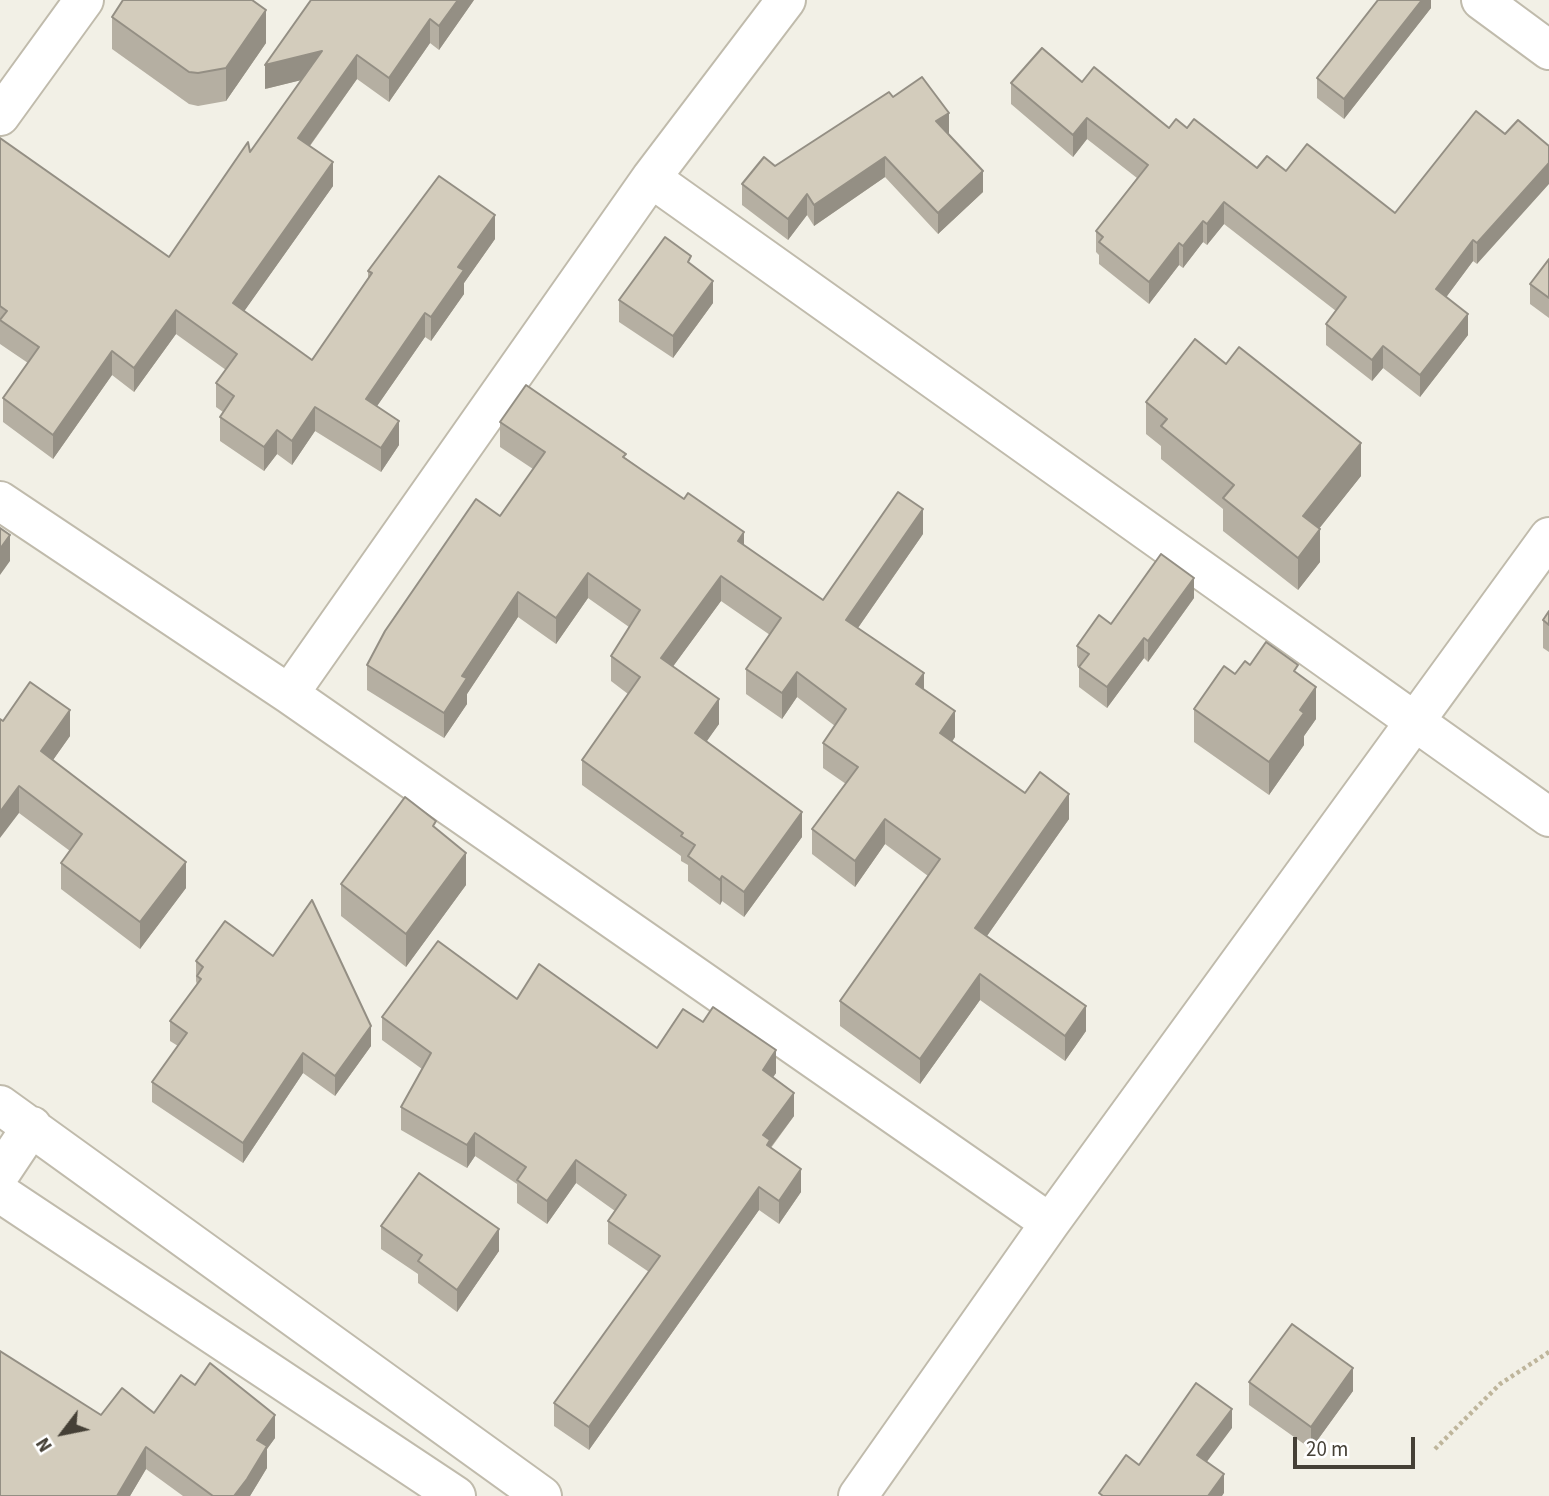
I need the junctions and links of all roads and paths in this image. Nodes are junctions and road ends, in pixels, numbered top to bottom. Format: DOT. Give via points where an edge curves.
graph roads {
  1 [pos="84,0"];
  2 [pos="786,0"];
  3 [pos="1481,0"];
  4 [pos="1549,50"];
  5 [pos="0,116"];
  6 [pos="651,178"];
  7 [pos="0,500"];
  8 [pos="1549,537"];
  9 [pos="289,694"];
  10 [pos="1414,723"];
  11 [pos="1549,817"];
  12 [pos="0,1105"];
  13 [pos="32,1126"];
  14 [pos="0,1174"];
  15 [pos="0,1193"];
  16 [pos="1050,1223"];
  17 [pos="1549,1352"];
  18 [pos="1435,1449"];
  19 [pos="456,1496"];
  20 [pos="542,1496"];
  21 [pos="858,1496"];
  1 -- 5 [label="street"];
  2 -- 6 [label="street"];
  3 -- 4 [label="street"];
  6 -- 9 [label="street"];
  6 -- 10 [label="street"];
  7 -- 9 [label="street"];
  8 -- 10 [label="street"];
  9 -- 16 [label="street"];
  10 -- 11 [label="street"];
  10 -- 16 [label="street"];
  12 -- 13 [label="street"];
  13 -- 14 [label="street"];
  13 -- 20 [label="street"];
  15 -- 19 [label="street"];
  16 -- 21 [label="street"];
  17 -- 18 [label="path" via="1500,1384"];
}
